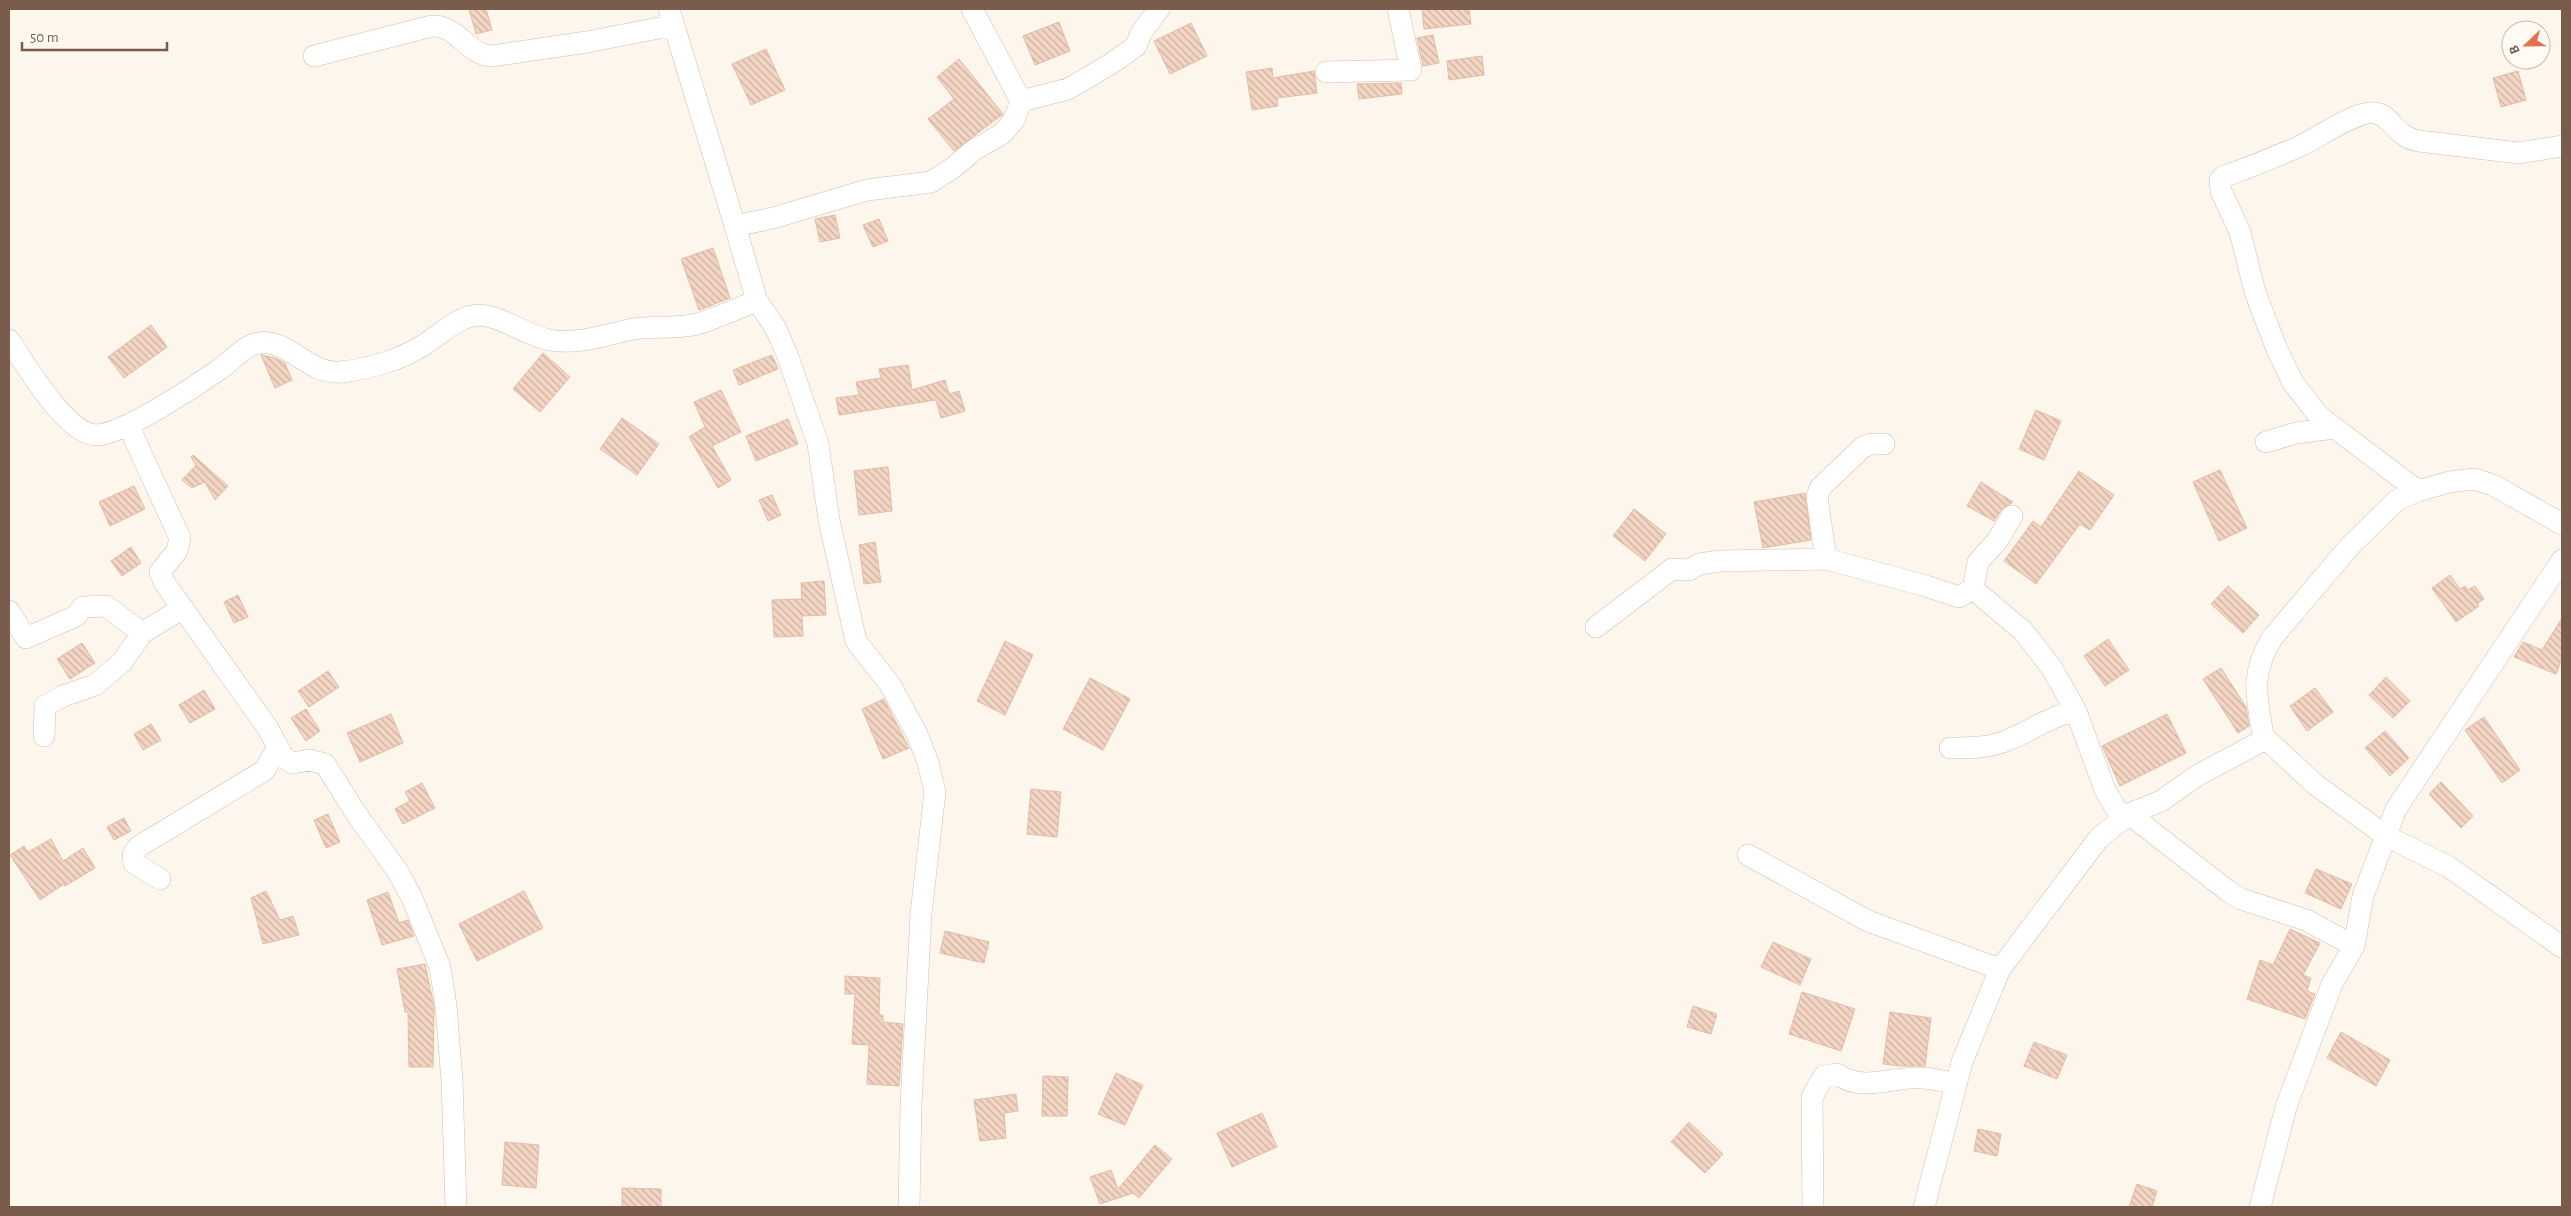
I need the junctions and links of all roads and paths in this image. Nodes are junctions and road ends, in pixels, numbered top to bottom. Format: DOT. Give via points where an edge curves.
graph roads {
  1 [pos="972,9"];
  2 [pos="1159,9"];
  3 [pos="1398,9"];
  4 [pos="672,17"];
  5 [pos="314,56"];
  6 [pos="1326,72"];
  7 [pos="1022,102"];
  8 [pos="2562,146"];
  9 [pos="735,226"];
  10 [pos="757,301"];
  11 [pos="9,340"];
  12 [pos="128,426"];
  13 [pos="2334,428"];
  14 [pos="2266,442"];
  15 [pos="1884,444"];
  16 [pos="2418,491"];
  17 [pos="2012,516"];
  18 [pos="2562,524"];
  19 [pos="1826,559"];
  20 [pos="2562,560"];
  21 [pos="1973,589"];
  22 [pos="183,608"];
  23 [pos="9,611"];
  24 [pos="1596,627"];
  25 [pos="142,633"];
  26 [pos="2076,711"];
  27 [pos="44,736"];
  28 [pos="2264,740"];
  29 [pos="278,747"];
  30 [pos="1950,748"];
  31 [pos="2126,817"];
  32 [pos="2386,836"];
  33 [pos="1748,856"];
  34 [pos="160,879"];
  35 [pos="2354,946"];
  36 [pos="2562,947"];
  37 [pos="2000,969"];
  38 [pos="1956,1084"];
  39 [pos="456,1207"];
  40 [pos="909,1207"];
  41 [pos="1813,1207"];
  42 [pos="1924,1207"];
  43 [pos="2260,1207"];
  1 -- 7 [label="street"];
  2 -- 7 [label="street" via="1136,46 1109,65 1068,89"];
  3 -- 6 [label="street" via="1411,70"];
  4 -- 5 [label="street" via="587,42 492,56 478,52 445,28 432,26"];
  4 -- 9 [label="street"];
  7 -- 9 [label="street" via="1014,120 1002,134 931,182 867,190"];
  8 -- 13 [label="street" via="2519,153 2419,141 2403,137 2381,114 2373,112 2220,180 2221,191 2240,232 2255,292 2276,347 2307,404"];
  9 -- 10 [label="street"];
  10 -- 12 [label="street" via="696,324 636,329 576,341 548,340 487,316 473,316 456,322 424,345 384,364 340,372 316,369 276,346 253,344 218,370"];
  10 -- 40 [label="street" via="775,326 787,354 818,444 827,511 856,641 891,686 912,726 928,762 935,792 921,914"];
  11 -- 12 [label="street" via="64,418 82,433 97,435"];
  12 -- 22 [label="street" via="178,532 179,546 160,572"];
  13 -- 14 [label="street" via="2296,433"];
  13 -- 16 [label="street"];
  15 -- 19 [label="street" via="1863,447 1820,488 1817,497"];
  16 -- 18 [label="street" via="2474,479 2493,485"];
  16 -- 28 [label="street" via="2397,500 2350,546 2272,638 2262,659 2255,688"];
  17 -- 21 [label="street" via="1978,562"];
  19 -- 21 [label="street" via="1959,597"];
  19 -- 24 [label="street" via="1720,561 1699,564 1689,570 1672,569"];
  20 -- 32 [label="street" via="2396,809"];
  21 -- 26 [label="street" via="2023,630 2052,667"];
  22 -- 25 [label="street"];
  22 -- 29 [label="street"];
  23 -- 25 [label="street" via="26,638 76,616 83,606 106,606"];
  25 -- 27 [label="street" via="122,662 95,685 45,706"];
  26 -- 30 [label="street" via="2058,715 2006,741 1977,748"];
  26 -- 31 [label="street" via="2105,790"];
  28 -- 31 [label="street" via="2198,775 2161,801"];
  28 -- 32 [label="street" via="2316,785"];
  29 -- 34 [label="street" via="265,770 138,847 133,855 134,863"];
  29 -- 39 [label="street" via="289,761 309,760 324,764 398,872 425,927 440,966 446,1006"];
  31 -- 35 [label="street" via="2228,892 2306,920"];
  31 -- 37 [label="street" via="2099,838"];
  32 -- 35 [label="street" via="2363,896"];
  32 -- 36 [label="street" via="2449,867"];
  33 -- 37 [label="street" via="1868,921"];
  35 -- 43 [label="street" via="2332,984 2286,1107"];
  37 -- 38 [label="street"];
  38 -- 41 [label="street" via="1921,1078 1867,1084 1844,1079 1837,1074 1824,1076 1812,1097"];
  38 -- 42 [label="street"];
}
